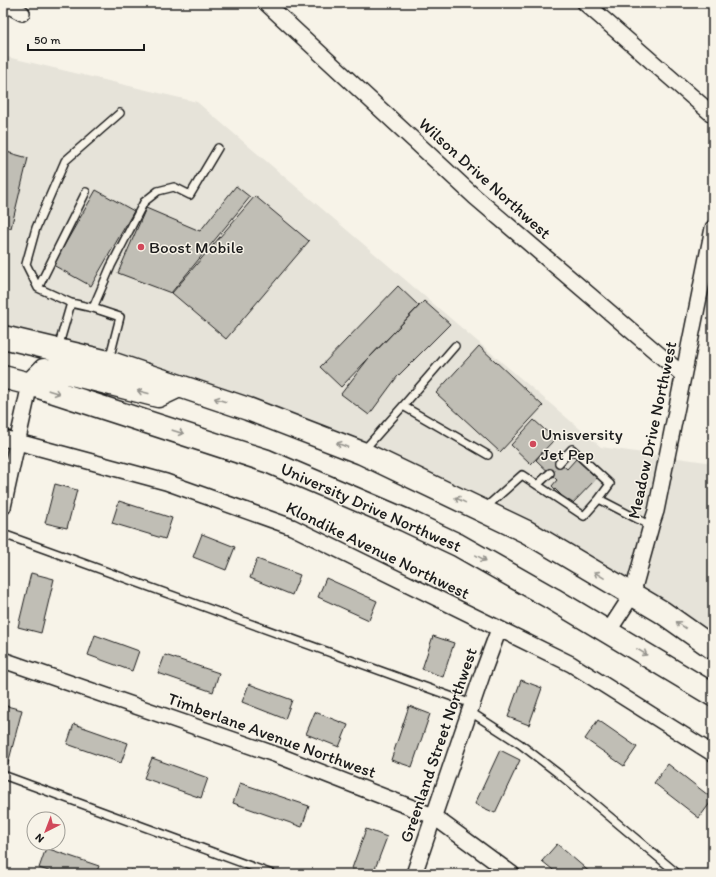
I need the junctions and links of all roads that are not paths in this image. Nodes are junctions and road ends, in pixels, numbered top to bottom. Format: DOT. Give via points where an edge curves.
graph roads {
  1 [pos="4,3"];
  2 [pos="266,3"];
  3 [pos="585,3"];
  4 [pos="22,13"];
  5 [pos="120,114"];
  6 [pos="713,115"];
  7 [pos="218,148"];
  8 [pos="86,192"];
  9 [pos="713,228"];
  10 [pos="38,288"];
  11 [pos="71,303"];
  12 [pos="93,308"];
  13 [pos="3,337"];
  14 [pos="455,346"];
  15 [pos="57,350"];
  16 [pos="108,362"];
  17 [pos="684,376"];
  18 [pos="3,377"];
  19 [pos="30,384"];
  20 [pos="179,386"];
  21 [pos="403,406"];
  22 [pos="3,438"];
  23 [pos="18,442"];
  24 [pos="362,453"];
  25 [pos="488,455"];
  26 [pos="559,463"];
  27 [pos="550,473"];
  28 [pos="537,486"];
  29 [pos="599,499"];
  30 [pos="3,507"];
  31 [pos="482,511"];
  32 [pos="650,526"];
  33 [pos="3,534"];
  34 [pos="632,595"];
  35 [pos="499,629"];
  36 [pos="608,632"];
  37 [pos="713,648"];
  38 [pos="3,660"];
  39 [pos="713,695"];
  40 [pos="471,708"];
  41 [pos="712,753"];
  42 [pos="3,775"];
  43 [pos="433,816"];
  44 [pos="272,874"];
  45 [pos="414,874"];
  46 [pos="512,874"];
  47 [pos="678,874"];
  1 -- 4 [label="street"];
  2 -- 17 [label="street, Wilson Drive Northwest" via="475,197"];
  3 -- 6 [label="street"];
  5 -- 10 [label="lane" via="65,161 36,228 26,264"];
  7 -- 12 [label="lane" via="190,195 174,187 158,191 144,202"];
  8 -- 10 [label="lane"];
  9 -- 17 [label="street, Meadow Drive Northwest"];
  10 -- 11 [label="lane"];
  11 -- 12 [label="lane"];
  11 -- 15 [label="lane"];
  12 -- 16 [label="lane" via="120,316"];
  13 -- 15 [label="highway"];
  14 -- 21 [label="lane"];
  15 -- 16 [label="highway"];
  16 -- 20 [label="highway"];
  17 -- 32 [label="street, Meadow Drive Northwest" via="656,511"];
  18 -- 19 [label="highway, University Drive Northwest"];
  20 -- 19 [label="highway, one-way" via="158,396 68,373 44,370"];
  19 -- 23 [label="street"];
  19 -- 36 [label="highway, University Drive Northwest, one-way" via="267,461 405,520 553,598"];
  24 -- 20 [label="highway, one-way" via="248,409"];
  21 -- 24 [label="lane"];
  21 -- 25 [label="lane"];
  22 -- 23 [label="street, Klondike Avenue Northwest"];
  23 -- 30 [label="street"];
  23 -- 35 [label="street, Klondike Avenue Northwest" via="166,482 292,527"];
  31 -- 24 [label="highway, one-way"];
  26 -- 29 [label="lane" via="572,449 610,484"];
  27 -- 28 [label="lane"];
  28 -- 29 [label="lane" via="584,516"];
  28 -- 31 [label="lane" via="522,475"];
  29 -- 32 [label="lane"];
  34 -- 31 [label="highway, one-way" via="527,532"];
  32 -- 34 [label="street, Meadow Drive Northwest"];
  33 -- 40 [label="lane"];
  34 -- 36 [label="street, Meadow Drive Northwest"];
  37 -- 34 [label="highway, one-way" via="662,612"];
  35 -- 40 [label="street, Greenland Street Northwest"];
  35 -- 41 [label="street, Klondike Avenue Northwest" via="571,664"];
  36 -- 39 [label="highway, University Drive Northwest, one-way"];
  38 -- 43 [label="street, Timberlane Avenue Northwest" via="277,754"];
  40 -- 43 [label="street, Greenland Street Northwest"];
  40 -- 47 [label="lane" via="553,770"];
  42 -- 44 [label="lane"];
  43 -- 45 [label="street, Greenland Street Northwest"];
  43 -- 46 [label="street, Timberlane Avenue Northwest"];
}
